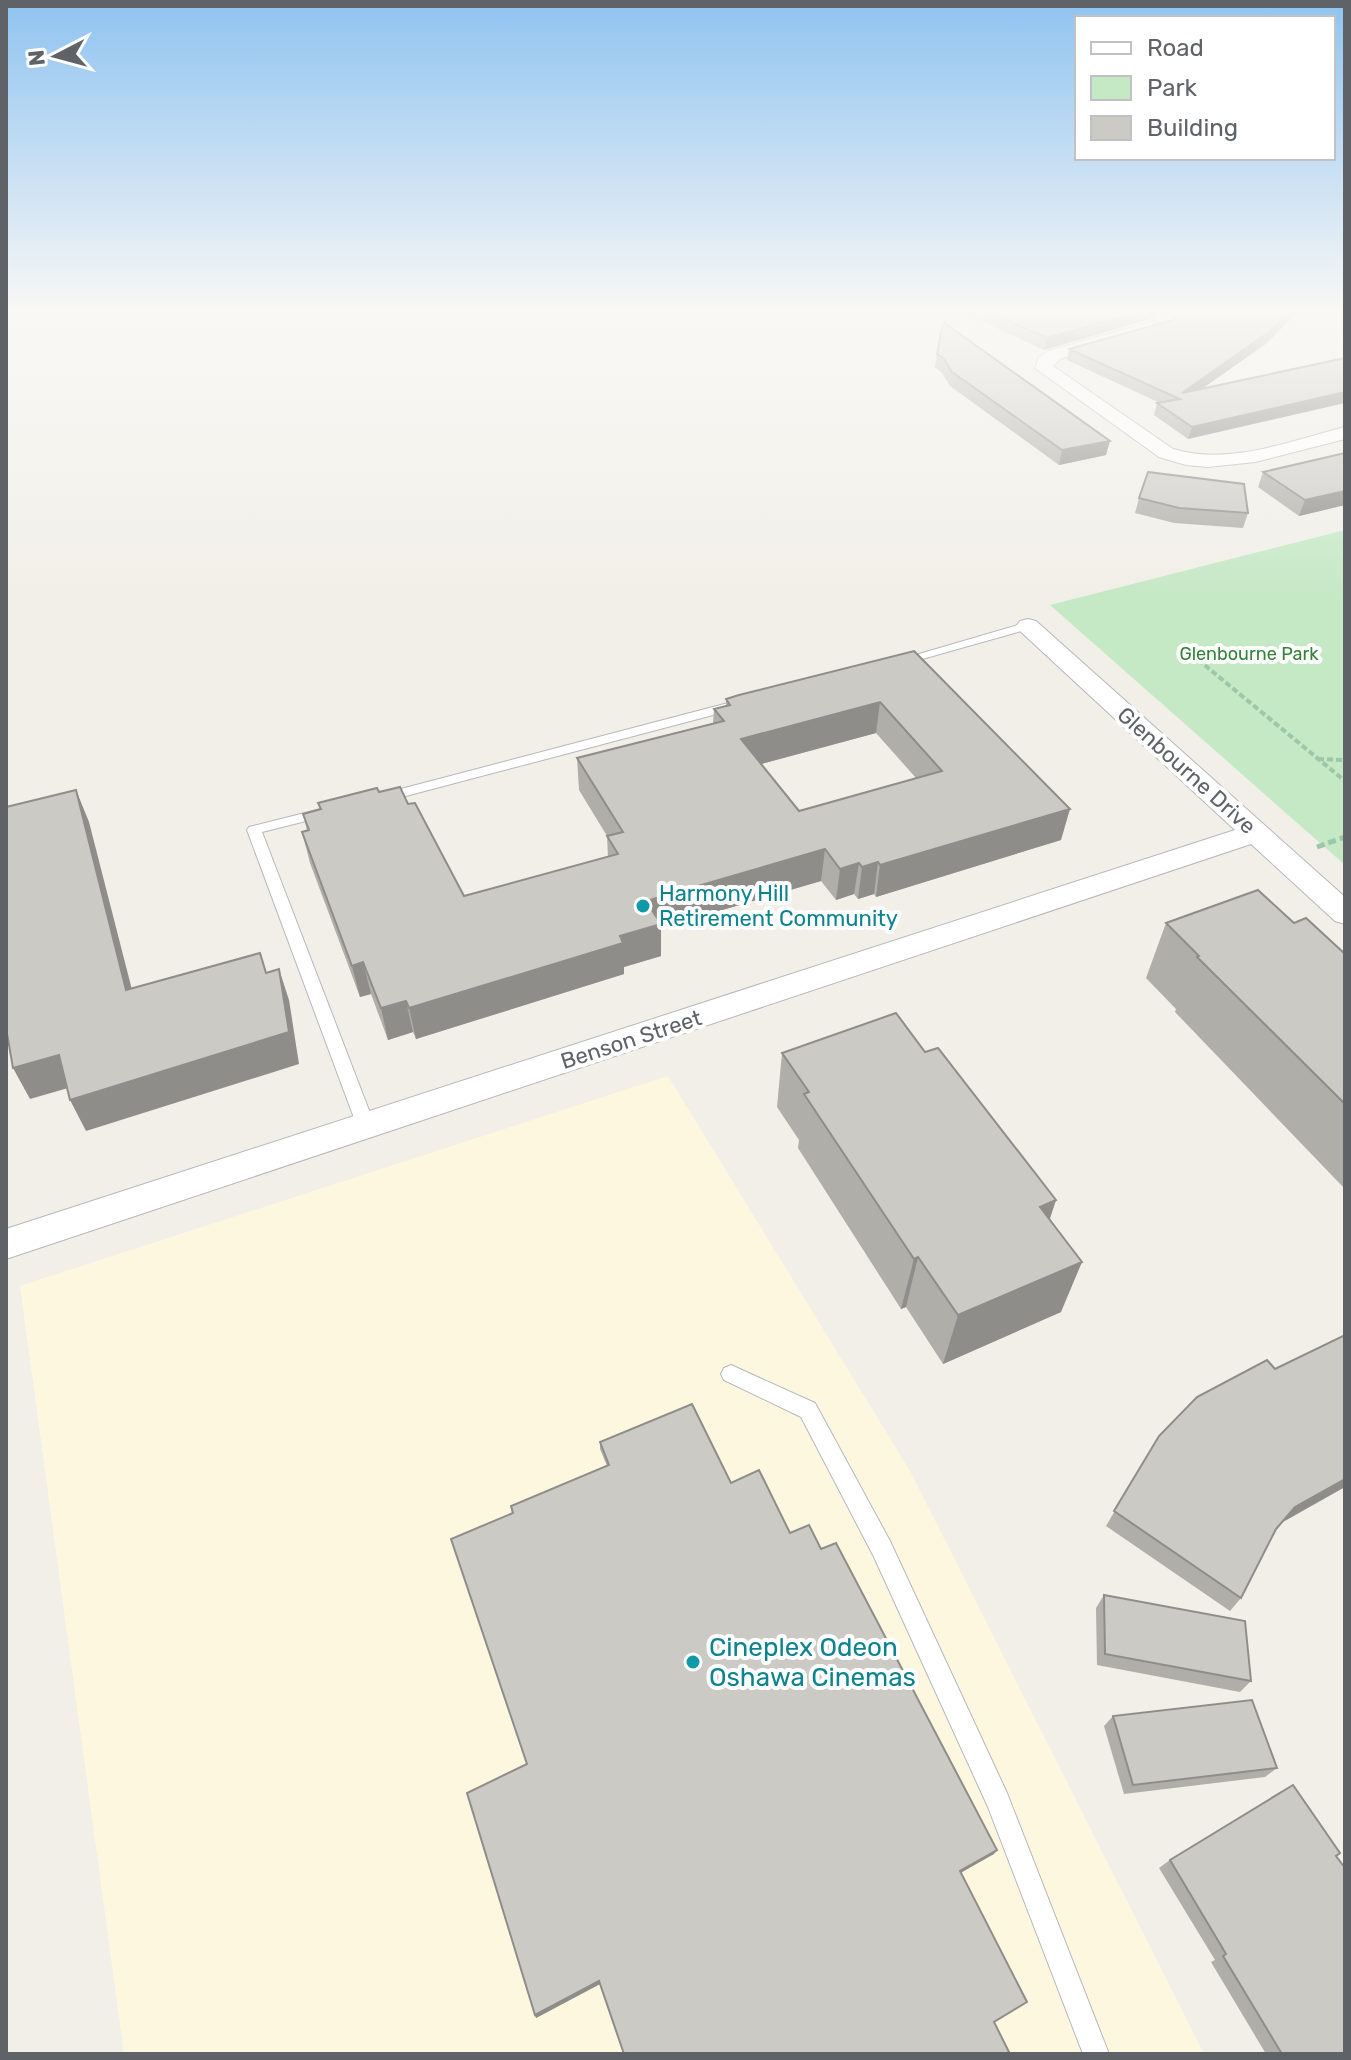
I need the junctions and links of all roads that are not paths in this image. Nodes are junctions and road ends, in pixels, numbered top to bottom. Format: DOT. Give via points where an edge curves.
graph roads {
  1 [pos="1100,407"];
  2 [pos="1345,433"];
  3 [pos="1028,626"];
  4 [pos="885,665"];
  5 [pos="750,702"];
  6 [pos="374,800"];
  7 [pos="344,808"];
  8 [pos="1255,833"];
  9 [pos="1345,914"];
  10 [pos="366,1126"];
  11 [pos="6,1244"];
  12 [pos="731,1374"];
  13 [pos="1096,2054"];
  1 -- 2 [label="street" via="1166,453 1185,460 1223,462"];
  3 -- 4 [label="lane"];
  3 -- 8 [label="street, Glenbourne Drive"];
  5 -- 6 [label="lane"];
  7 -- 10 [label="lane" via="254,830"];
  8 -- 9 [label="street, Glenbourne Drive"];
  8 -- 10 [label="street, Benson Street"];
  10 -- 11 [label="street, Benson Street"];
  12 -- 13 [label="lane" via="808,1410 882,1549 998,1802"];
}
